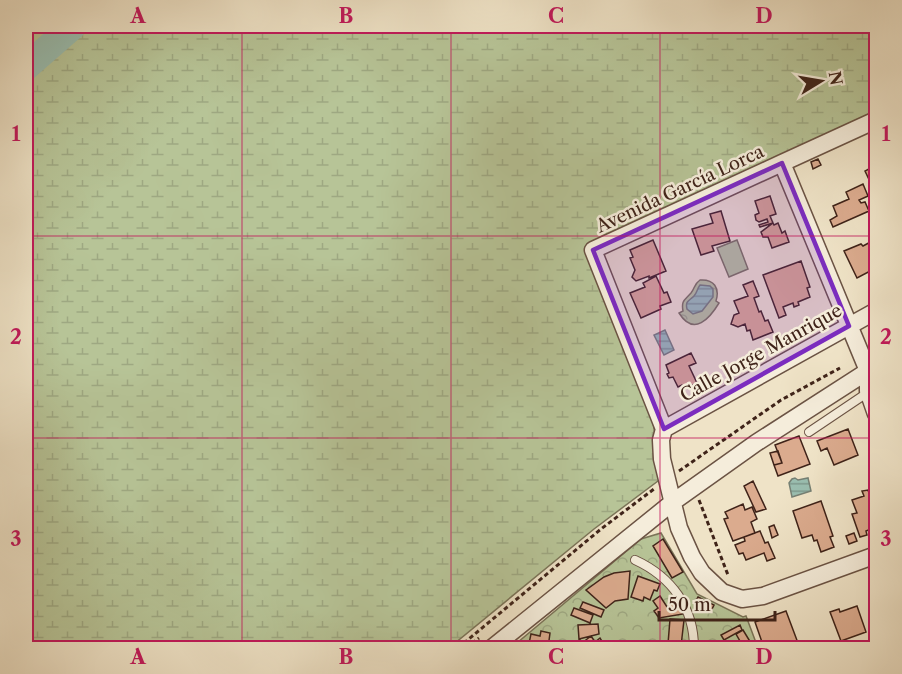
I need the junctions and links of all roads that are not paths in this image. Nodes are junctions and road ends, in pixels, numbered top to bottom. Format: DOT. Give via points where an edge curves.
graph roads {
  1 [pos="876,120"];
  2 [pos="782,163"];
  3 [pos="876,311"];
  4 [pos="849,326"];
  5 [pos="872,382"];
  6 [pos="876,414"];
  7 [pos="664,429"];
  8 [pos="809,432"];
  9 [pos="673,502"];
  10 [pos="876,555"];
  11 [pos="635,560"];
  12 [pos="492,648"];
  13 [pos="694,648"];
  1 -- 2 [label="street"];
  2 -- 4 [label="street, Avenida García Lorca"];
  2 -- 7 [label="street, Avenida García Lorca" via="593,250"];
  3 -- 4 [label="street, Calle Jorge Manrique"];
  4 -- 5 [label="street, Avenida García Lorca"];
  4 -- 7 [label="street, Calle Jorge Manrique"];
  5 -- 6 [label="street, Avenida García Lorca"];
  5 -- 8 [label="lane"];
  5 -- 9 [label="street" via="756,443"];
  7 -- 9 [label="street, Avenida García Lorca" via="662,459"];
  9 -- 10 [label="street, Avenida García Lorca" via="692,557 712,584 732,597 774,593"];
  9 -- 12 [label="street"];
  11 -- 13 [label="lane" via="665,579 680,597 690,618"];
}
